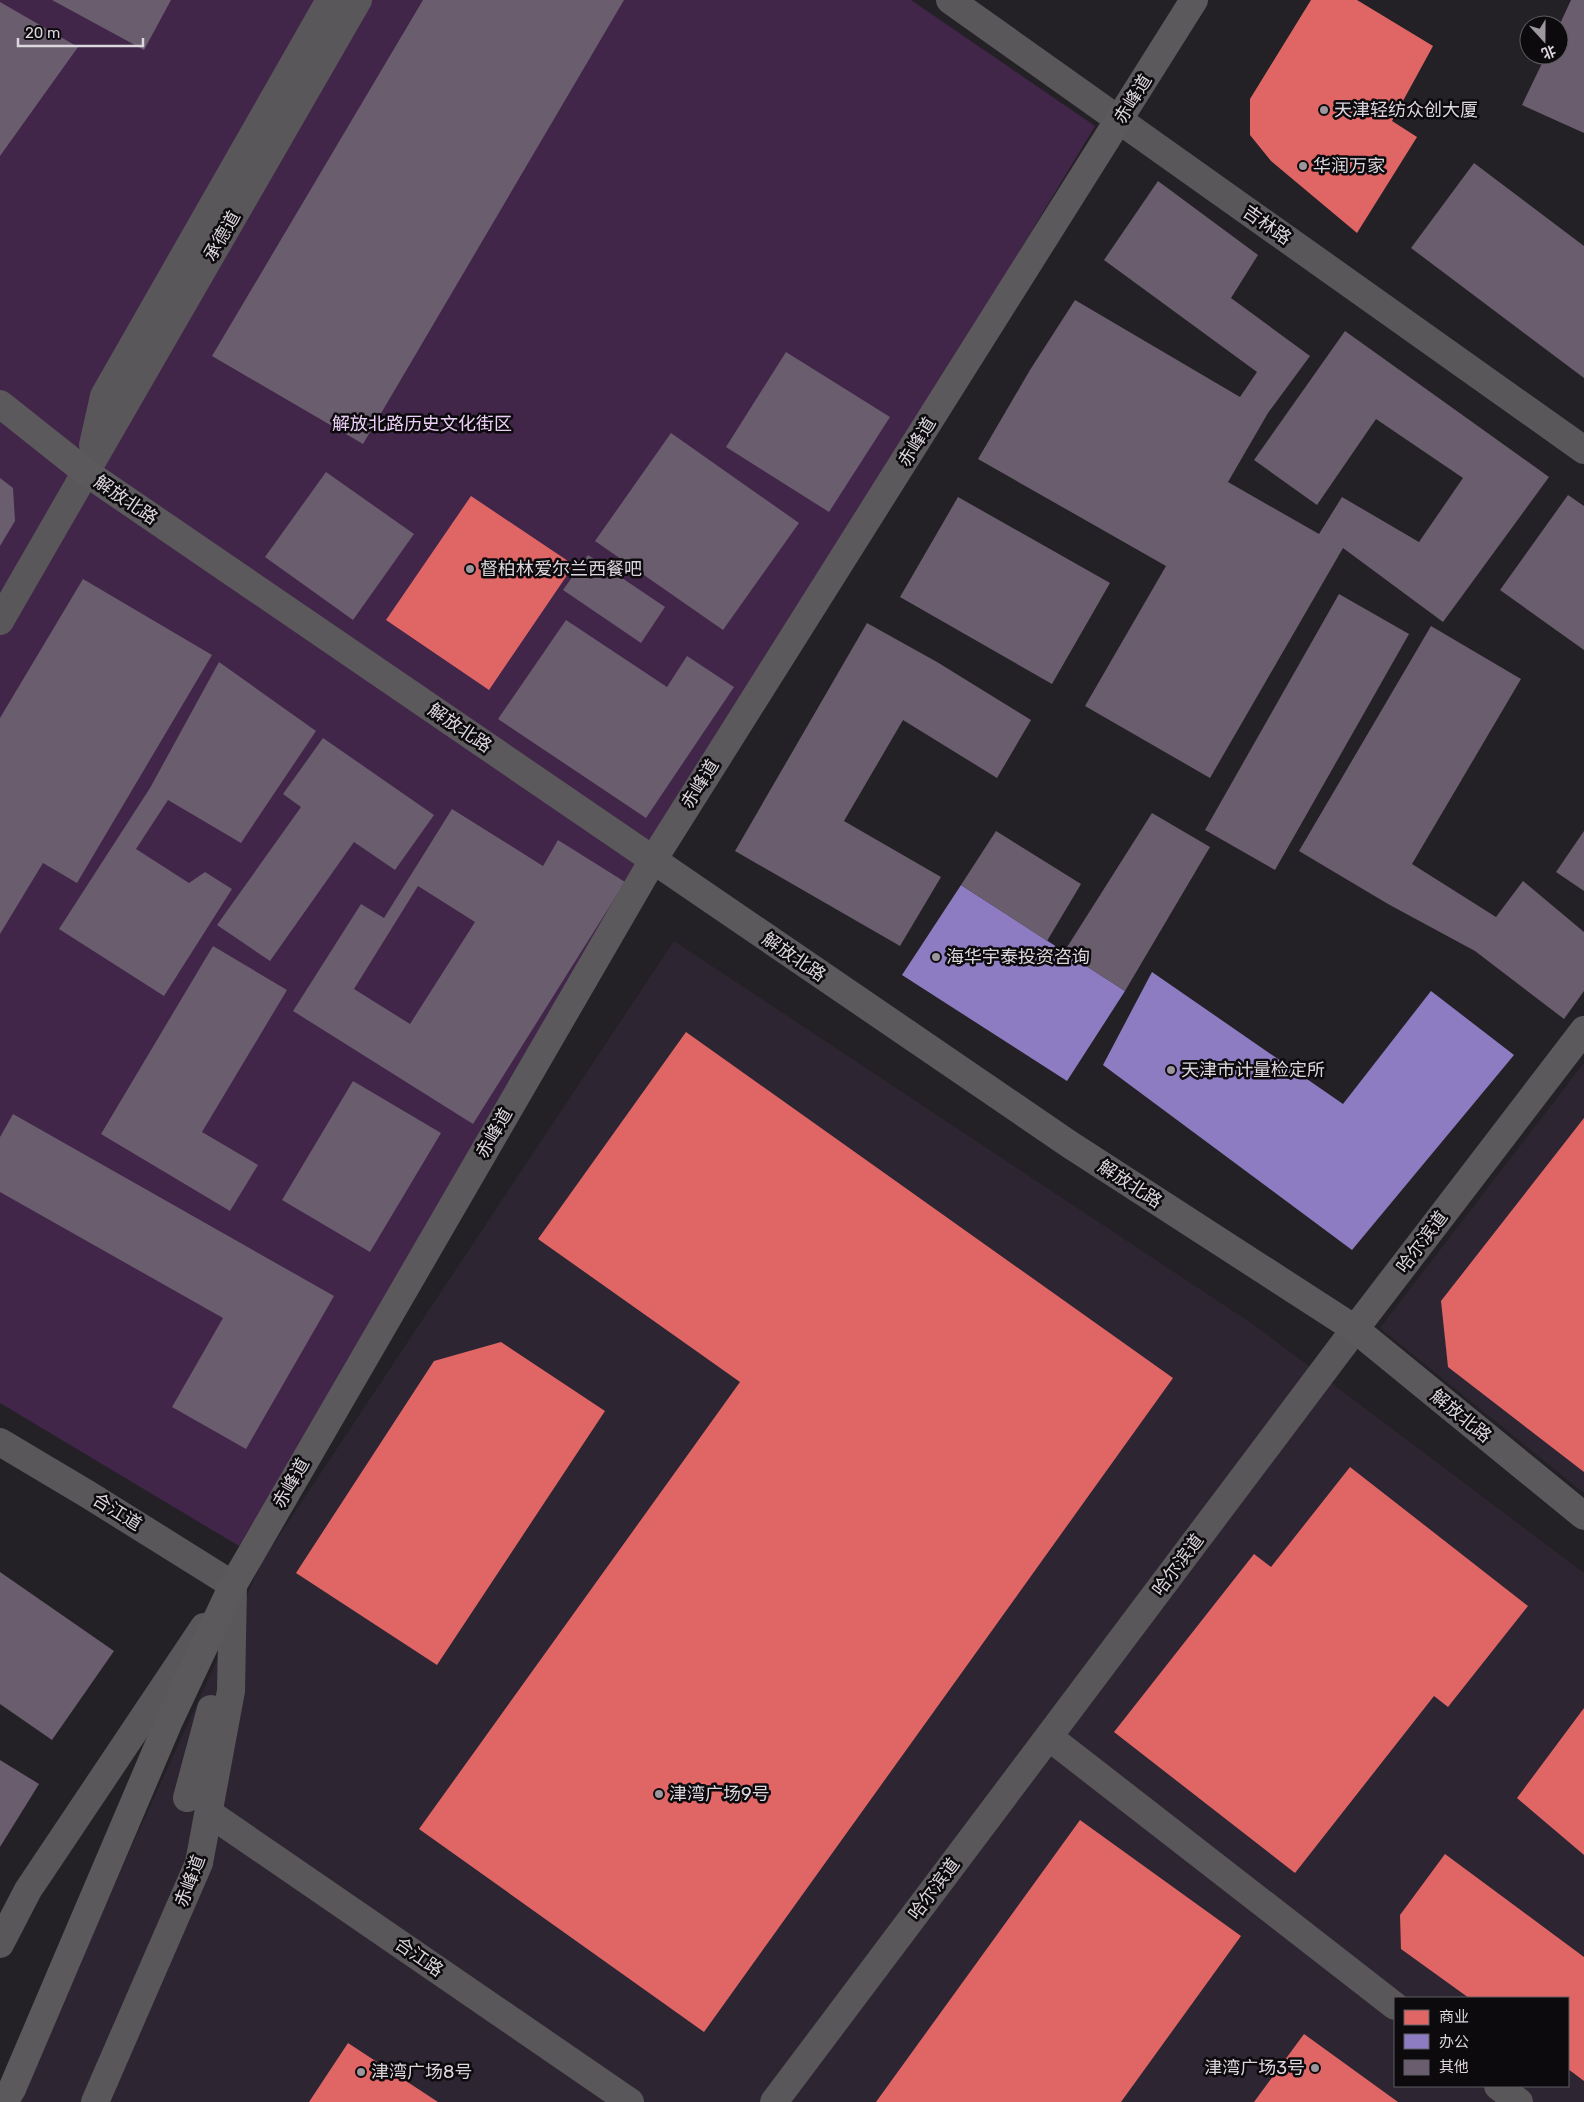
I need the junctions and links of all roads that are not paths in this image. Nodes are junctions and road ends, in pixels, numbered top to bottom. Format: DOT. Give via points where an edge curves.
graph roads {
  1 [pos="330,0"];
  2 [pos="358,0"];
  3 [pos="950,0"];
  4 [pos="1194,0"];
  5 [pos="1119,121"];
  6 [pos="0,404"];
  7 [pos="1584,450"];
  8 [pos="87,473"];
  9 [pos="0,621"];
  10 [pos="653,860"];
  11 [pos="1584,1030"];
  12 [pos="1355,1329"];
  13 [pos="0,1442"];
  14 [pos="1584,1516"];
  15 [pos="233,1584"];
  16 [pos="1049,1736"];
  17 [pos="187,1798"];
  18 [pos="209,1813"];
  19 [pos="0,1944"];
  20 [pos="1394,2005"];
  21 [pos="1499,2087"];
  22 [pos="4,2102"];
  23 [pos="95,2102"];
  24 [pos="630,2102"];
  25 [pos="774,2102"];
  26 [pos="1518,2102"];
  1 -- 8 [label="street, 承德道" via="104,396"];
  2 -- 8 [label="street, 承德道"];
  3 -- 5 [label="street, 吉林路"];
  4 -- 5 [label="main road, 赤峰道"];
  5 -- 7 [label="street, 吉林路"];
  5 -- 10 [label="main road, 赤峰道"];
  6 -- 8 [label="main road, 解放北路"];
  8 -- 9 [label="street, 承德道"];
  8 -- 10 [label="main road, 解放北路"];
  10 -- 12 [label="main road, 解放北路" via="1068,1144"];
  10 -- 15 [label="main road, 赤峰道"];
  11 -- 12 [label="main road, 哈尔滨道"];
  12 -- 14 [label="main road, 解放北路"];
  12 -- 16 [label="street, 哈尔滨道"];
  13 -- 15 [label="street, 合江道"];
  15 -- 17 [label="street" via="209,1719"];
  15 -- 18 [label="street, 赤峰道" via="231,1691"];
  15 -- 19 [label="street, 赤峰道" via="28,1890"];
  15 -- 22 [label="main road" via="169,1721"];
  16 -- 20 [label="street"];
  16 -- 25 [label="street, 哈尔滨道"];
  18 -- 23 [label="street, 赤峰道" via="199,1863"];
  18 -- 24 [label="street, 合江路"];
  21 -- 26 [label="street"];
}
